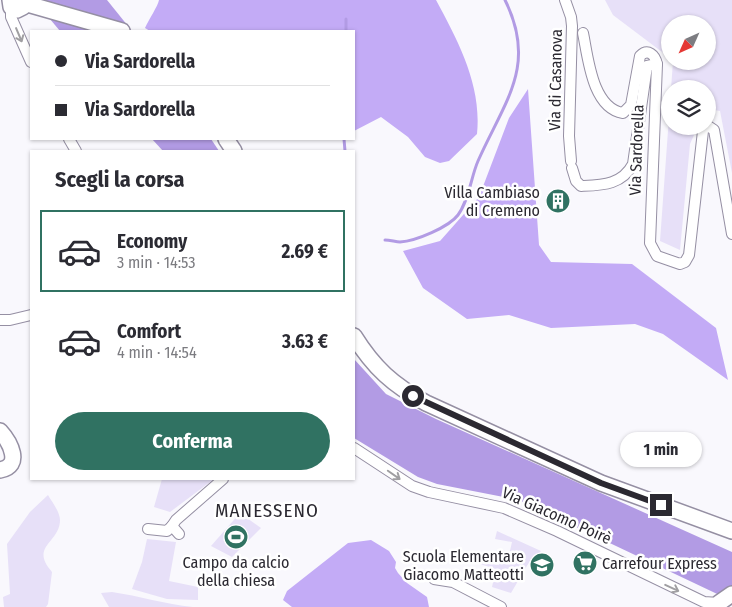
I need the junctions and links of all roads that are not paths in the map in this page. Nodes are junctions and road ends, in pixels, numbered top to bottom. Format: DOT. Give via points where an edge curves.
graph roads {
  1 [pos="565,0"];
  2 [pos="20,3"];
  3 [pos="118,30"];
  4 [pos="583,33"];
  5 [pos="30,60"];
  6 [pos="657,64"];
  7 [pos="702,135"];
  8 [pos="715,135"];
  9 [pos="571,165"];
  10 [pos="732,234"];
  11 [pos="30,316"];
  12 [pos="0,320"];
  13 [pos="355,338"];
  14 [pos="0,431"];
  15 [pos="355,449"];
  16 [pos="0,470"];
  17 [pos="222,480"];
  18 [pos="148,529"];
  19 [pos="732,531"];
  20 [pos="434,579"];
  21 [pos="723,600"];
  22 [pos="501,607"];
  1 -- 9 [label="street, Via di Casanova" via="572,26 568,136"];
  2 -- 3 [label="main road"];
  2 -- 5 [label="street, one-way" via="11,16"];
  4 -- 6 [label="street" via="592,81 601,97 617,112 623,113 631,105 640,56 650,53"];
  6 -- 7 [label="street, Via Sardorella" via="650,243 657,256 680,264 689,254"];
  6 -- 9 [label="street, Via Sardorella" via="647,66 630,170 613,183 581,186 576,182"];
  8 -- 10 [label="street, Via Sardorella"];
  11 -- 12 [label="street"];
  13 -- 19 [label="main road" via="374,366 388,379 426,403 601,483"];
  14 -- 16 [label="main road" via="12,448 14,460 10,466"];
  15 -- 21 [label="street, Via Giacomo Poirè, one-way" via="412,486 504,508 704,602"];
  17 -- 18 [label="street" via="176,520 176,530"];
  20 -- 22 [label="street" via="453,582"];
}
